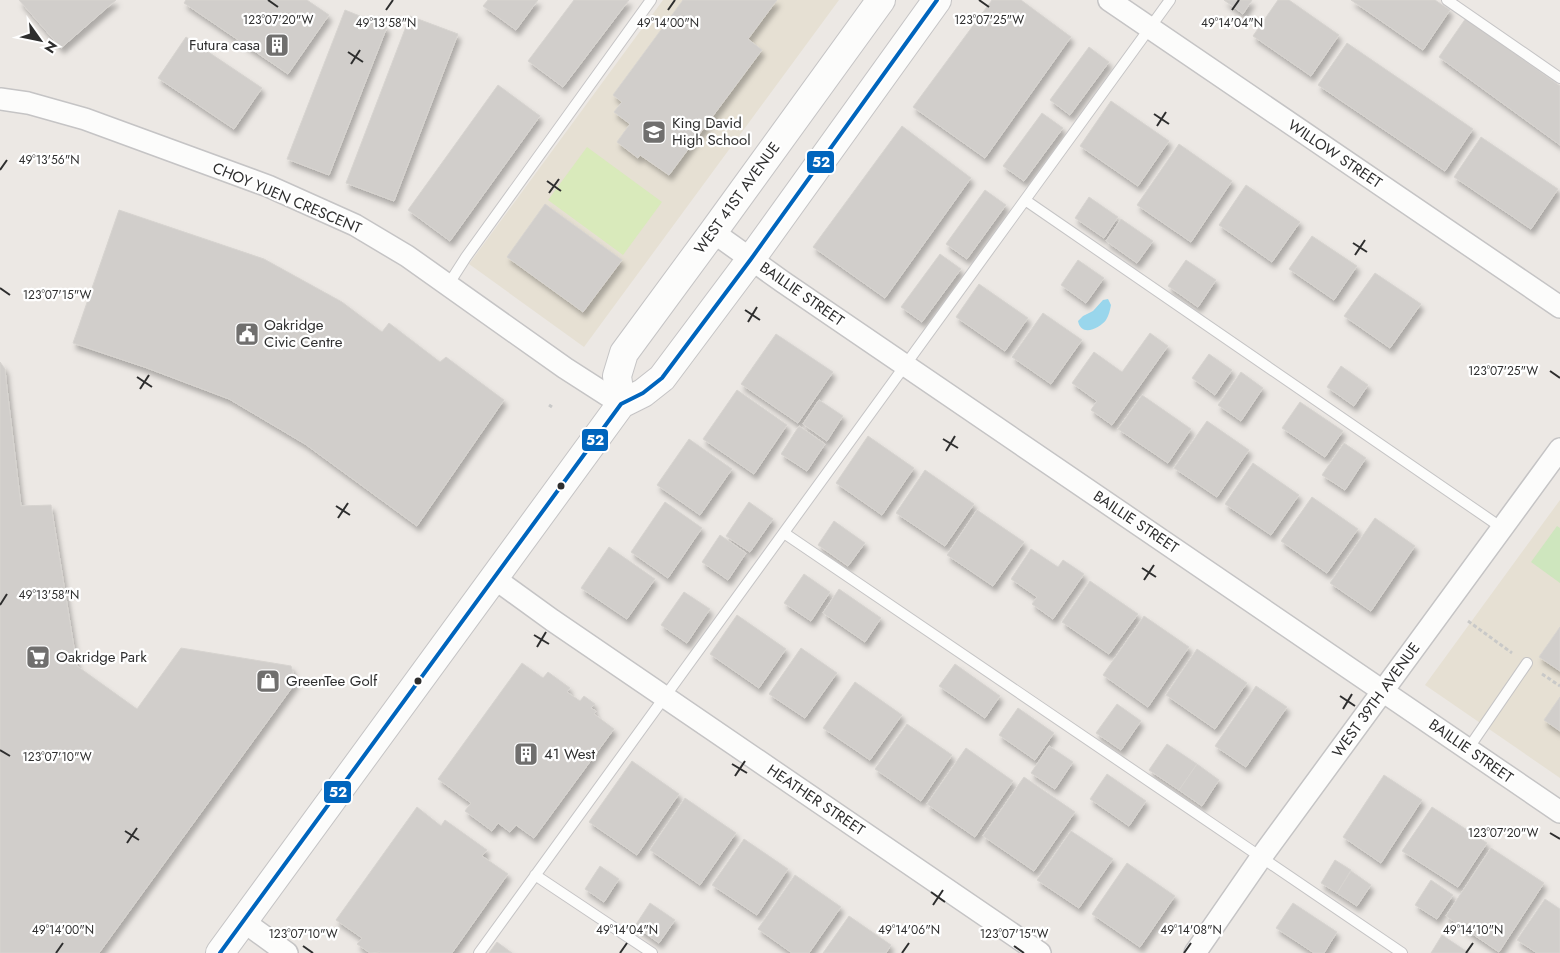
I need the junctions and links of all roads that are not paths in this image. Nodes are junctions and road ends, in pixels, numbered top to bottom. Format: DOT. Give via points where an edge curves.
graph roads {
  1 [pos="651,0"];
  2 [pos="881,0"];
  3 [pos="937,0"];
  4 [pos="1109,0"];
  5 [pos="1170,0"];
  6 [pos="1447,0"];
  7 [pos="1150,28"];
  8 [pos="1560,78"];
  9 [pos="0,99"];
  10 [pos="1025,200"];
  11 [pos="713,232"];
  12 [pos="751,259"];
  13 [pos="448,284"];
  14 [pos="1560,307"];
  15 [pos="905,365"];
  16 [pos="620,404"];
  17 [pos="1560,449"];
  18 [pos="1502,528"];
  19 [pos="784,533"];
  20 [pos="494,578"];
  21 [pos="1527,663"];
  22 [pos="1384,690"];
  23 [pos="664,696"];
  24 [pos="1468,749"];
  25 [pos="1560,812"];
  26 [pos="1262,856"];
  27 [pos="535,875"];
  28 [pos="243,921"];
  29 [pos="220,953"];
  30 [pos="288,953"];
  31 [pos="479,953"];
  32 [pos="652,953"];
  33 [pos="1040,953"];
  34 [pos="1195,953"];
  35 [pos="1402,953"];
  1 -- 13 [label="lane"];
  2 -- 11 [label="main road, WEST 41ST AVENUE"];
  3 -- 12 [label="main road"];
  4 -- 7 [label="street, WILLOW STREET"];
  5 -- 7 [label="lane"];
  6 -- 8 [label="lane"];
  7 -- 10 [label="lane"];
  7 -- 14 [label="street, WILLOW STREET"];
  9 -- 13 [label="street, CHOY YUEN CRESCENT" via="28,103 85,119 268,186 355,225"];
  10 -- 15 [label="lane"];
  10 -- 18 [label="lane"];
  11 -- 12 [label="street, BAILLIE STREET"];
  11 -- 16 [label="main road, WEST 41ST AVENUE" via="624,353 617,376"];
  12 -- 15 [label="street, BAILLIE STREET"];
  12 -- 16 [label="main road" via="662,378 643,393"];
  13 -- 16 [label="street, CHOY YUEN CRESCENT"];
  15 -- 19 [label="lane"];
  15 -- 22 [label="street, BAILLIE STREET"];
  16 -- 20 [label="main road"];
  17 -- 18 [label="street, WEST 39TH AVENUE"];
  18 -- 22 [label="street, WEST 39TH AVENUE"];
  19 -- 23 [label="lane"];
  19 -- 26 [label="lane"];
  20 -- 23 [label="street, HEATHER STREET"];
  20 -- 28 [label="main road"];
  21 -- 24 [label="lane"];
  22 -- 24 [label="street, BAILLIE STREET"];
  22 -- 26 [label="street, WEST 39TH AVENUE"];
  23 -- 27 [label="lane"];
  23 -- 33 [label="street, HEATHER STREET"];
  24 -- 25 [label="street, BAILLIE STREET"];
  26 -- 34 [label="street, WEST 39TH AVENUE"];
  26 -- 35 [label="lane"];
  27 -- 31 [label="lane"];
  27 -- 32 [label="lane"];
  28 -- 29 [label="main road"];
  28 -- 30 [label="street"];
}
